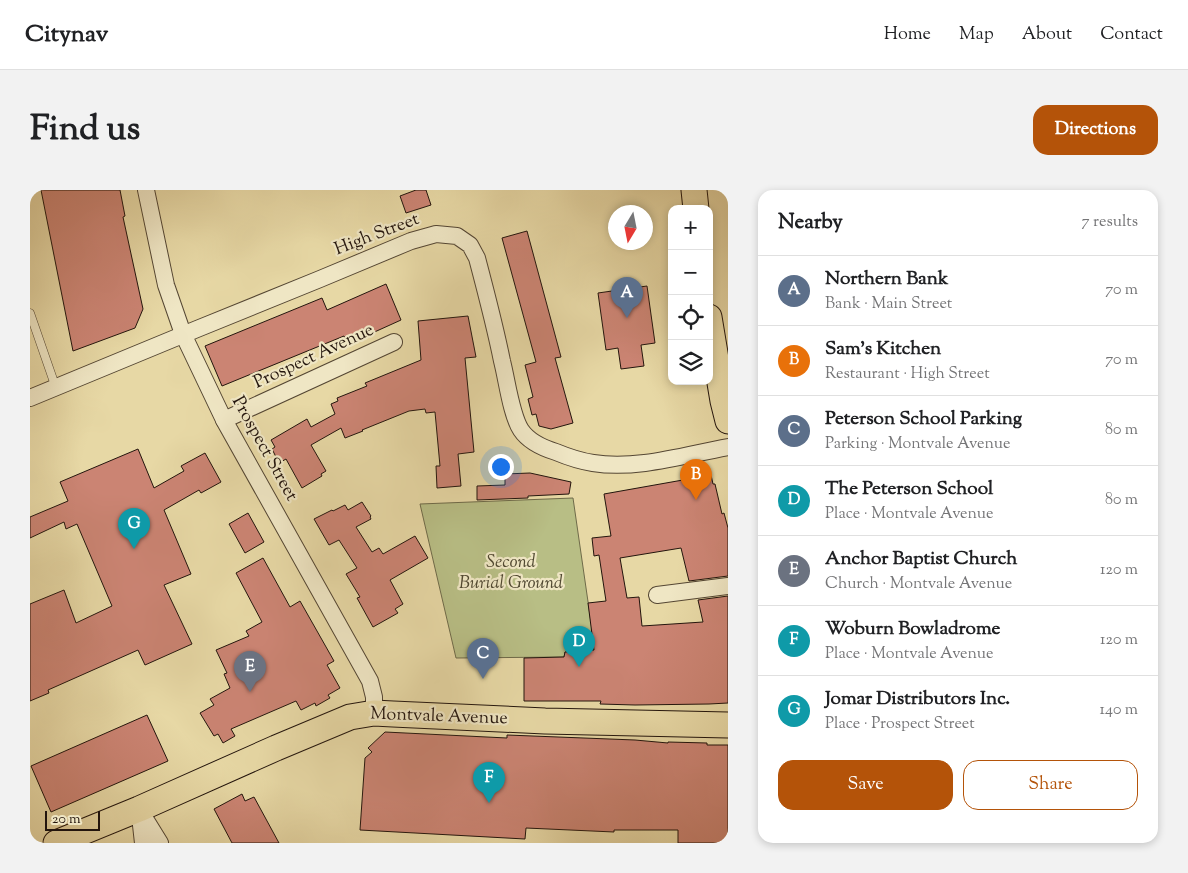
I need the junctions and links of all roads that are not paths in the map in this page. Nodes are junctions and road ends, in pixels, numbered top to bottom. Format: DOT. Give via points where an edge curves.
graph roads {
  1 [pos="146,190"];
  2 [pos="694,190"];
  3 [pos="696,205"];
  4 [pos="30,313"];
  5 [pos="183,334"];
  6 [pos="713,340"];
  7 [pos="394,342"];
  8 [pos="56,388"];
  9 [pos="30,398"];
  10 [pos="224,420"];
  11 [pos="728,421"];
  12 [pos="728,447"];
  13 [pos="728,586"];
  14 [pos="657,595"];
  15 [pos="374,714"];
  16 [pos="728,726"];
  17 [pos="139,809"];
  18 [pos="56,843"];
  19 [pos="144,843"];
  20 [pos="160,843"];
  1 -- 5 [label="street, Prospect Street" via="166,286"];
  2 -- 3 [label="main road"];
  4 -- 8 [label="lane"];
  5 -- 8 [label="street, High Street"];
  5 -- 10 [label="street, Prospect Street"];
  5 -- 12 [label="street, High Street" via="411,241 436,234 457,236 474,249 478,258 514,415 530,439 565,455 593,463 617,464"];
  6 -- 11 [label="main road"];
  7 -- 10 [label="street, Prospect Avenue"];
  8 -- 9 [label="street, High Street"];
  10 -- 15 [label="street, Prospect Street" via="370,681"];
  13 -- 14 [label="street"];
  15 -- 16 [label="main road, Montvale Avenue"];
  15 -- 17 [label="main road, Montvale Avenue" via="350,717"];
  17 -- 18 [label="main road, Montvale Avenue"];
  17 -- 19 [label="street"];
  17 -- 20 [label="street"];
}
